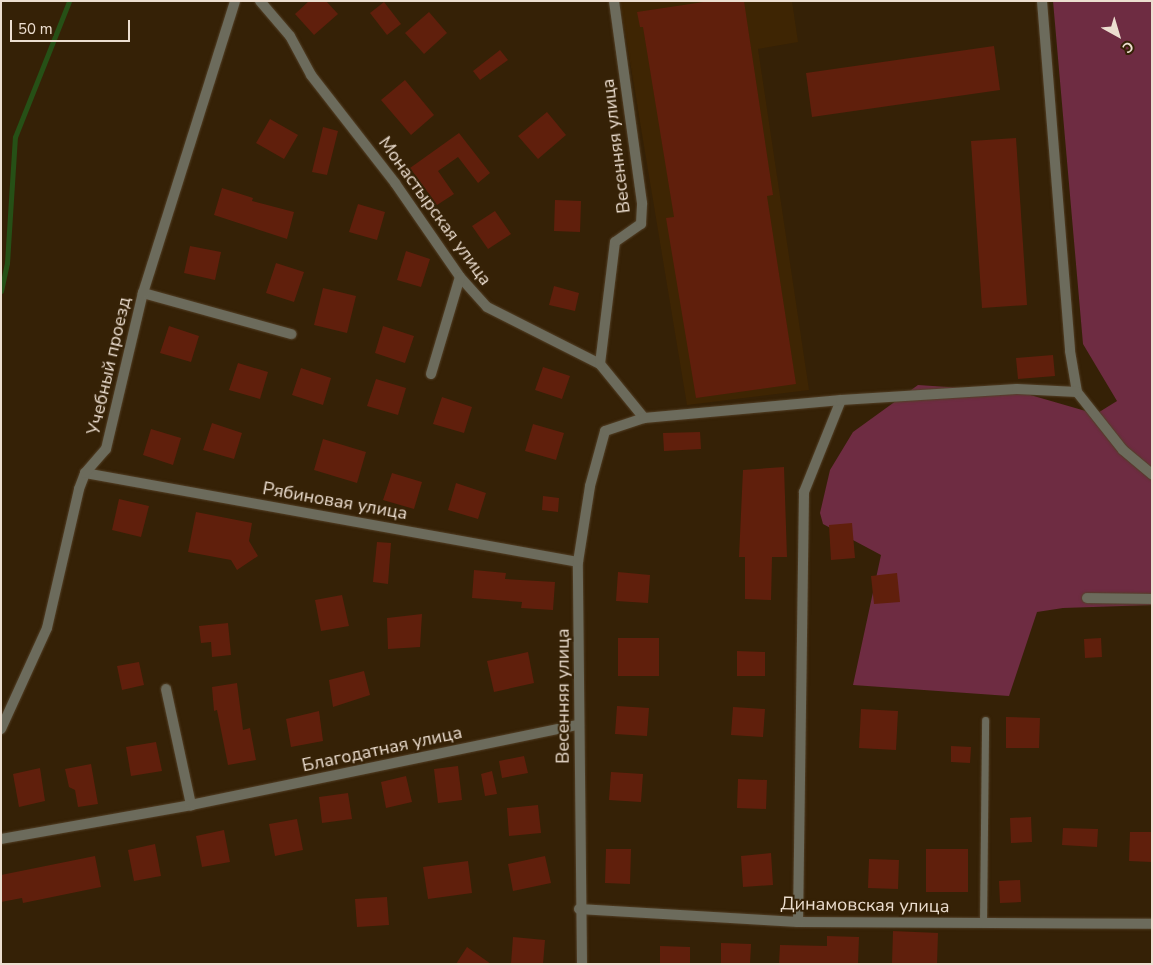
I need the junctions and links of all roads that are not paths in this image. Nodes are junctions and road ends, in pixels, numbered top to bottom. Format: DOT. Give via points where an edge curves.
graph roads {
  1 [pos="235,1"];
  2 [pos="260,1"];
  3 [pos="614,1"];
  4 [pos="1042,1"];
  5 [pos="460,277"];
  6 [pos="143,293"];
  7 [pos="291,334"];
  8 [pos="600,364"];
  9 [pos="431,374"];
  10 [pos="1077,392"];
  11 [pos="841,400"];
  12 [pos="644,418"];
  13 [pos="85,473"];
  14 [pos="1152,474"];
  15 [pos="578,562"];
  16 [pos="1087,598"];
  17 [pos="1152,599"];
  18 [pos="166,689"];
  19 [pos="985,720"];
  20 [pos="579,725"];
  21 [pos="1,729"];
  22 [pos="191,804"];
  23 [pos="1,839"];
  24 [pos="579,909"];
  25 [pos="798,922"];
  26 [pos="982,923"];
  27 [pos="1152,924"];
  28 [pos="582,964"];
  1 -- 6 [label="street, Учебный проезд"];
  2 -- 5 [label="street, Монастырская улица" via="290,36 311,75 390,176"];
  3 -- 8 [label="street, Весенняя улица" via="642,202 641,224 615,242"];
  4 -- 10 [label="street" via="1070,351"];
  5 -- 8 [label="street, Монастырская улица" via="487,307"];
  5 -- 9 [label="street"];
  6 -- 7 [label="street"];
  6 -- 13 [label="street, Учебный проезд" via="106,449"];
  8 -- 12 [label="street, Монастырская улица"];
  10 -- 11 [label="street" via="1018,389"];
  10 -- 14 [label="street" via="1123,450"];
  11 -- 12 [label="street"];
  11 -- 25 [label="street" via="804,492"];
  12 -- 15 [label="street, Весенняя улица" via="604,431 590,486"];
  13 -- 15 [label="street, Рябиновая улица"];
  13 -- 21 [label="street, Учебный проезд" via="47,628"];
  15 -- 20 [label="street, Весенняя улица"];
  16 -- 17 [label="street"];
  18 -- 22 [label="street"];
  19 -- 26 [label="lane"];
  20 -- 22 [label="street, Благодатная улица"];
  20 -- 24 [label="street, Весенняя улица"];
  22 -- 23 [label="street, Благодатная улица"];
  24 -- 25 [label="street, Динамовская улица"];
  24 -- 28 [label="street, Весенняя улица"];
  25 -- 26 [label="street, Динамовская улица"];
  26 -- 27 [label="street, Динамовская улица"];
}
